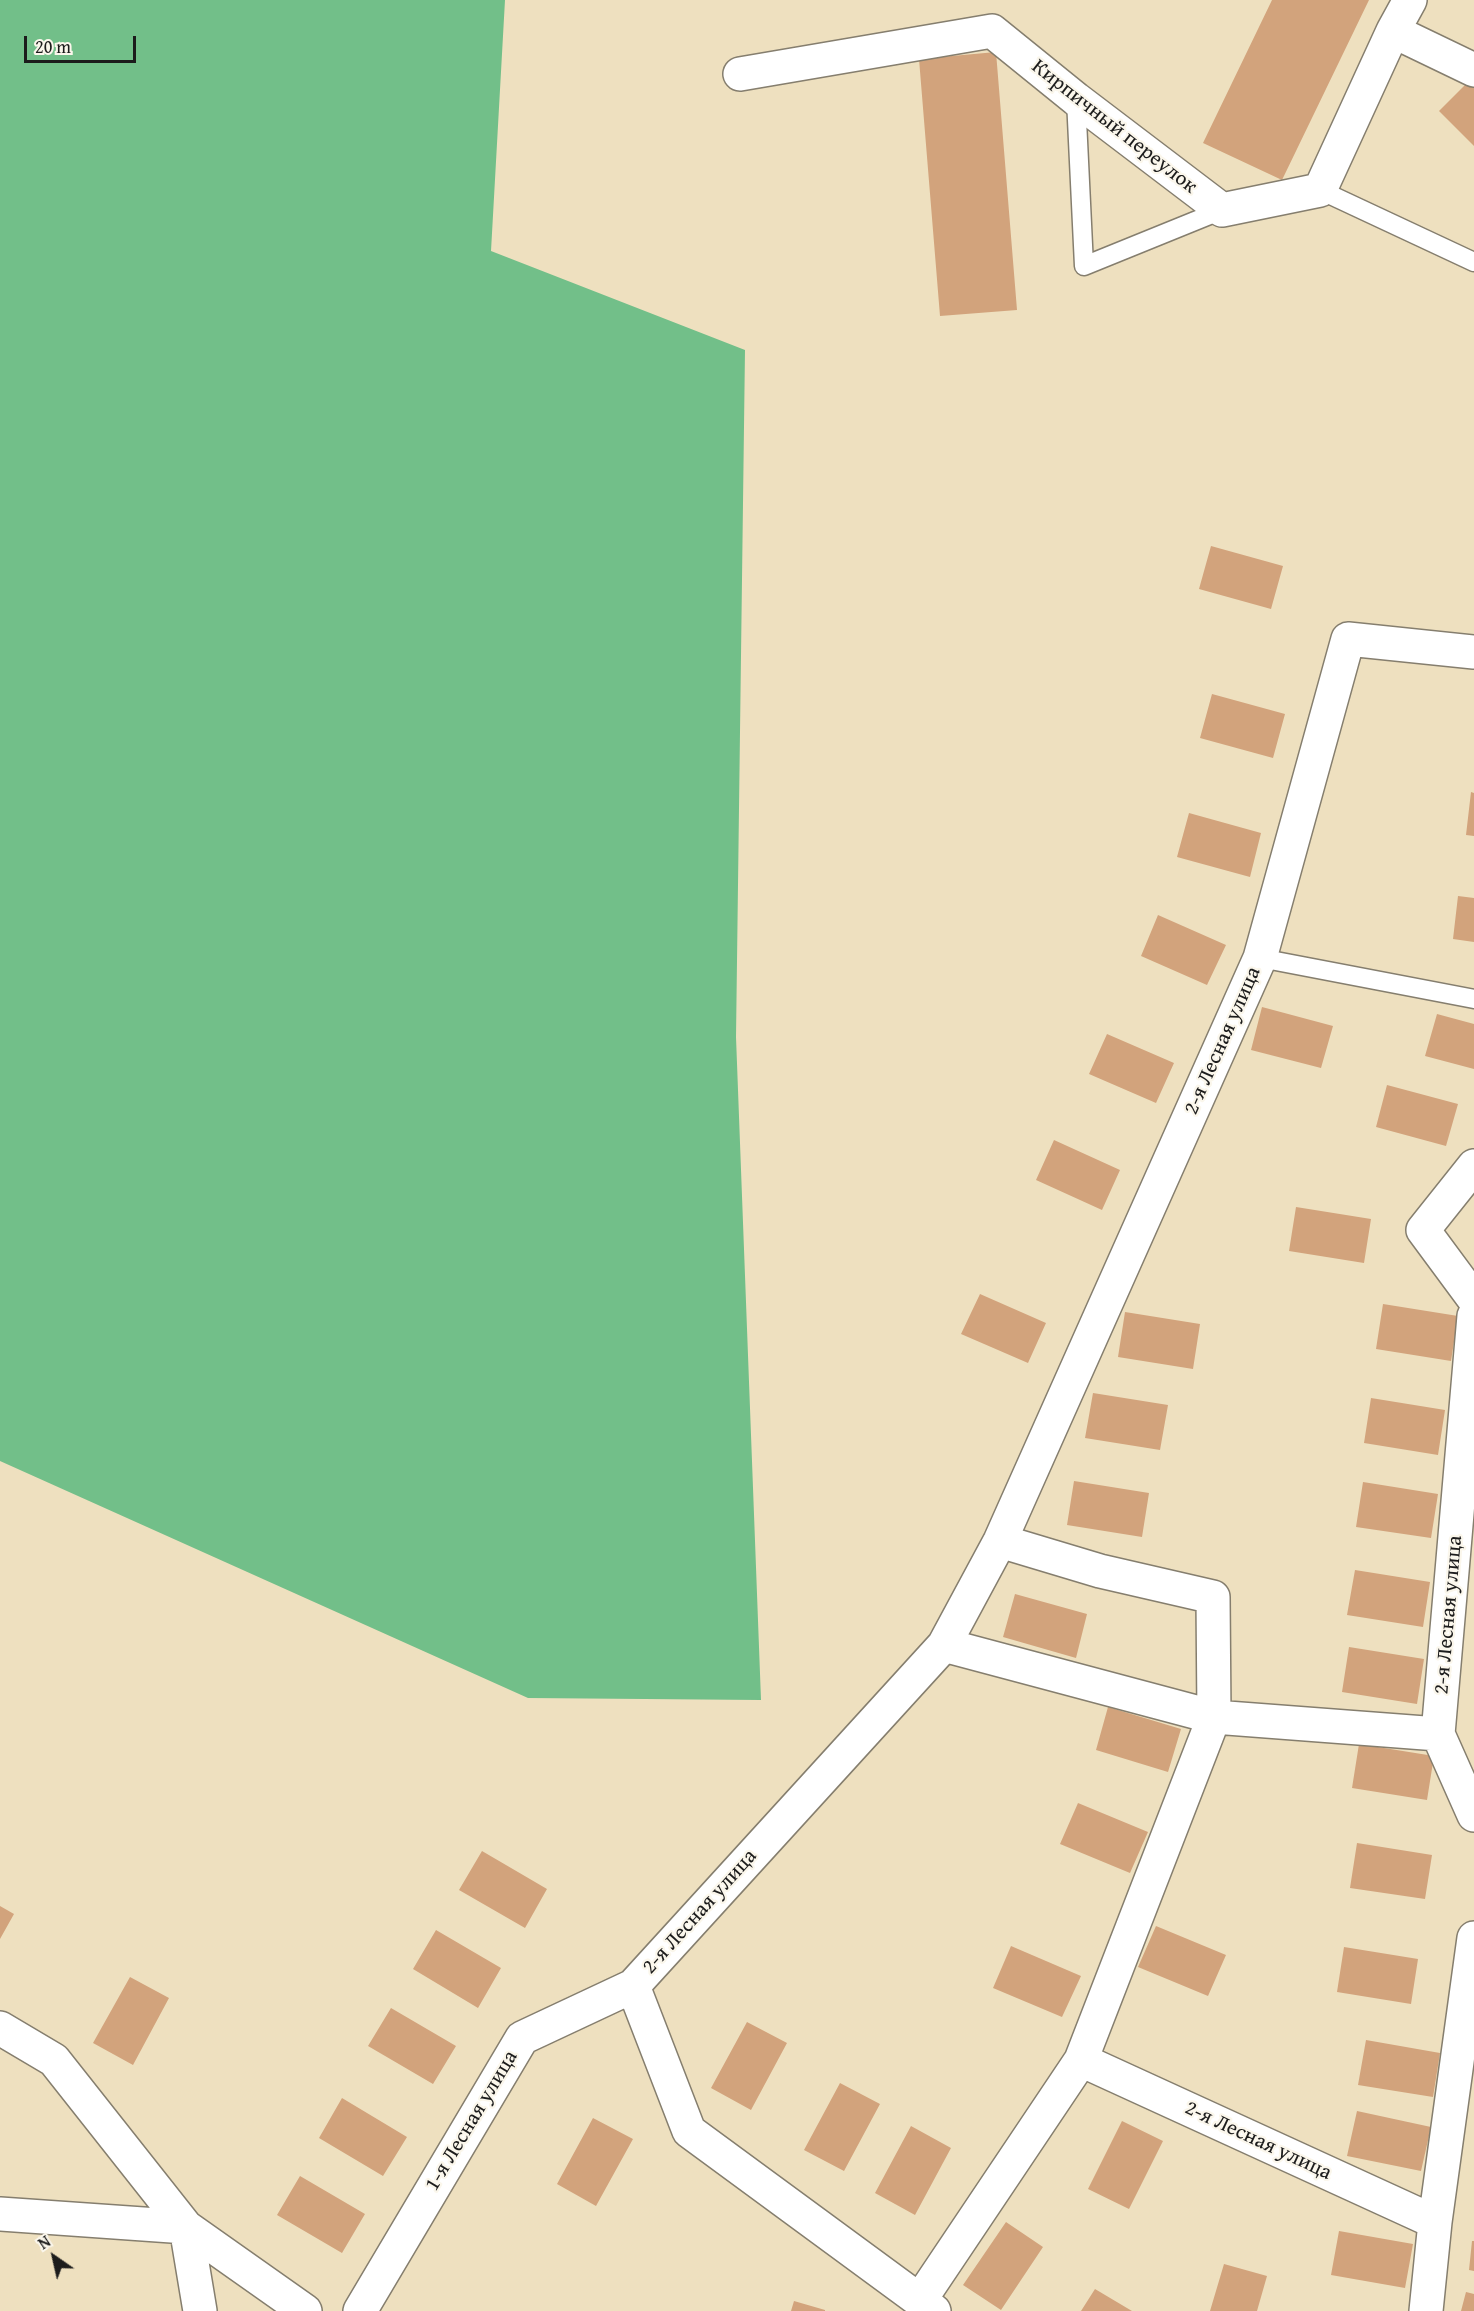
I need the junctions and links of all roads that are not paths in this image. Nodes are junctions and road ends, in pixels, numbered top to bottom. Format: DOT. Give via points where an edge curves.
graph roads {
  1 [pos="1410,0"];
  2 [pos="1393,31"];
  3 [pos="1474,70"];
  4 [pos="740,74"];
  5 [pos="1076,99"];
  6 [pos="1320,190"];
  7 [pos="1222,210"];
  8 [pos="1474,262"];
  9 [pos="1474,652"];
  10 [pos="1260,958"];
  11 [pos="1474,999"];
  12 [pos="1474,1166"];
  13 [pos="1474,1299"];
  14 [pos="1474,1316"];
  15 [pos="1000,1541"];
  16 [pos="944,1645"];
  17 [pos="1214,1717"];
  18 [pos="1438,1734"];
  19 [pos="1474,1815"];
  20 [pos="1474,1938"];
  21 [pos="633,1986"];
  22 [pos="0,2028"];
  23 [pos="1081,2060"];
  24 [pos="0,2214"];
  25 [pos="1435,2222"];
  26 [pos="186,2227"];
  27 [pos="927,2306"];
  28 [pos="200,2311"];
  29 [pos="305,2311"];
  30 [pos="360,2311"];
  31 [pos="1426,2311"];
  1 -- 2 [label="street"];
  2 -- 3 [label="street"];
  2 -- 6 [label="street"];
  4 -- 5 [label="street, Кирпичный переулок" via="992,32"];
  5 -- 7 [label="street, Кирпичный переулок"];
  5 -- 7 [label="lane" via="1084,266"];
  6 -- 7 [label="street"];
  6 -- 8 [label="lane"];
  9 -- 10 [label="street, 2-я Лесная улица" via="1348,639"];
  10 -- 11 [label="lane"];
  10 -- 15 [label="street, 2-я Лесная улица"];
  12 -- 13 [label="street" via="1423,1230"];
  14 -- 18 [label="street, 2-я Лесная улица"];
  15 -- 16 [label="street, 2-я Лесная улица"];
  15 -- 17 [label="street, 2-я Лесная улица" via="1100,1571 1214,1597"];
  16 -- 17 [label="street"];
  16 -- 21 [label="street, 2-я Лесная улица"];
  17 -- 18 [label="street"];
  17 -- 23 [label="street, 2-я Лесная улица"];
  18 -- 19 [label="street, 2-я Лесная улица"];
  20 -- 25 [label="street"];
  21 -- 27 [label="street, 2-я Лесная улица" via="689,2131"];
  21 -- 30 [label="street, 1-я Лесная улица" via="522,2038"];
  22 -- 26 [label="street" via="54,2060"];
  23 -- 25 [label="street, 2-я Лесная улица"];
  23 -- 27 [label="street, 2-я Лесная улица"];
  24 -- 26 [label="street"];
  25 -- 31 [label="street"];
  26 -- 28 [label="street"];
  26 -- 29 [label="street"];
}
